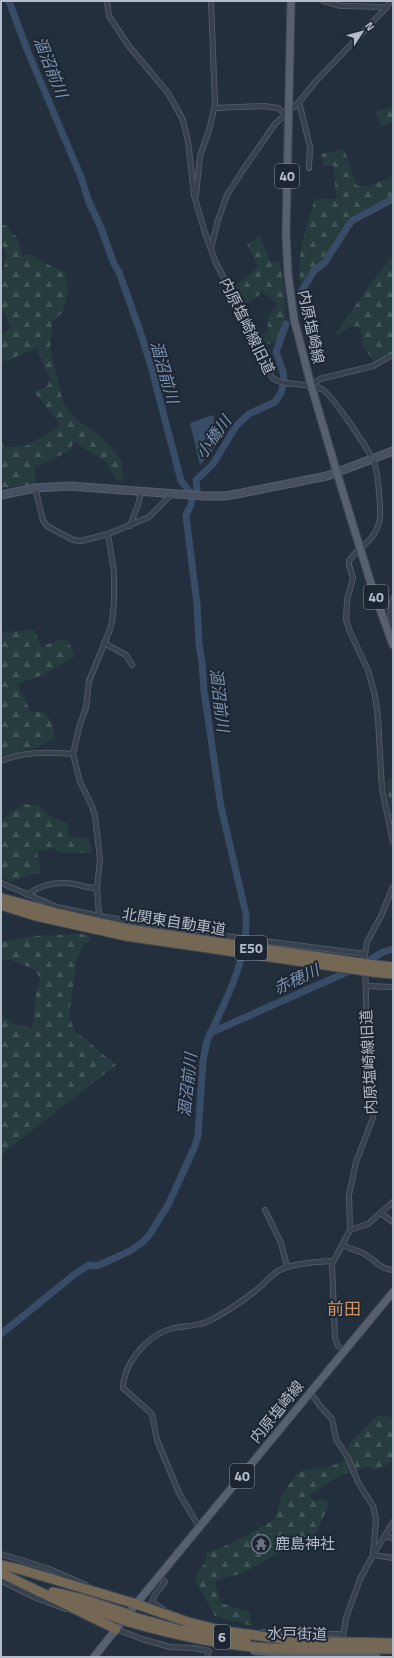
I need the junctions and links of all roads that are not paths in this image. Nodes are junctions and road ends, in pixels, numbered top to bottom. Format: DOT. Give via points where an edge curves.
graph roads {
  1 [pos="107,1"];
  2 [pos="211,1"];
  3 [pos="291,1"];
  4 [pos="323,1"];
  5 [pos="390,1"];
  6 [pos="387,7"];
  7 [pos="299,102"];
  8 [pos="214,108"];
  9 [pos="287,112"];
  10 [pos="309,168"];
  11 [pos="196,203"];
  12 [pos="211,248"];
  13 [pos="393,355"];
  14 [pos="311,385"];
  15 [pos="393,451"];
  16 [pos="372,458"];
  17 [pos="337,473"];
  18 [pos="35,488"];
  19 [pos="141,492"];
  20 [pos="174,494"];
  21 [pos="1,495"];
  22 [pos="130,526"];
  23 [pos="108,534"];
  24 [pos="361,549"];
  25 [pos="393,598"];
  26 [pos="393,628"];
  27 [pos="391,635"];
  28 [pos="104,644"];
  29 [pos="393,645"];
  30 [pos="132,665"];
  31 [pos="73,754"];
  32 [pos="1,761"];
  33 [pos="393,842"];
  34 [pos="1,883"];
  35 [pos="393,887"];
  36 [pos="97,888"];
  37 [pos="27,895"];
  38 [pos="1,898"];
  39 [pos="1,905"];
  40 [pos="99,916"];
  41 [pos="127,932"];
  42 [pos="329,949"];
  43 [pos="365,954"];
  44 [pos="253,959"];
  45 [pos="370,966"];
  46 [pos="393,967"];
  47 [pos="326,969"];
  48 [pos="338,970"];
  49 [pos="393,974"];
  50 [pos="366,986"];
  51 [pos="393,988"];
  52 [pos="393,1202"];
  53 [pos="265,1210"];
  54 [pos="382,1214"];
  55 [pos="393,1222"];
  56 [pos="350,1230"];
  57 [pos="343,1245"];
  58 [pos="333,1262"];
  59 [pos="287,1267"];
  60 [pos="393,1270"];
  61 [pos="393,1292"];
  62 [pos="344,1351"];
  63 [pos="310,1392"];
  64 [pos="393,1522"];
  65 [pos="199,1527"];
  66 [pos="385,1536"];
  67 [pos="393,1538"];
  68 [pos="1,1554"];
  69 [pos="373,1555"];
  70 [pos="393,1558"];
  71 [pos="1,1565"];
  72 [pos="1,1572"];
  73 [pos="159,1575"];
  74 [pos="1,1581"];
  75 [pos="107,1596"];
  76 [pos="136,1604"];
  77 [pos="85,1613"];
  78 [pos="131,1619"];
  79 [pos="116,1629"];
  80 [pos="343,1638"];
  81 [pos="200,1641"];
  82 [pos="312,1643"];
  83 [pos="393,1643"];
  84 [pos="393,1649"];
  85 [pos="94,1657"];
  86 [pos="207,1657"];
  87 [pos="377,1657"];
  1 -- 11 [label="street, 内原塩崎線旧道" via="109,16 168,93 183,120"];
  2 -- 8 [label="street"];
  3 -- 9 [label="main road, 内原塩崎線 / 40"];
  4 -- 6 [label="street" via="341,6"];
  5 -- 6 [label="street"];
  6 -- 7 [label="street"];
  7 -- 9 [label="street"];
  7 -- 10 [label="street" via="310,147"];
  8 -- 9 [label="street" via="264,106"];
  8 -- 11 [label="street" via="200,156"];
  9 -- 12 [label="street" via="275,124 227,195"];
  9 -- 14 [label="main road, 内原塩崎線 / 40" via="288,274 294,319"];
  11 -- 12 [label="street, 内原塩崎線旧道"];
  12 -- 14 [label="street, 内原塩崎線旧道" via="274,380"];
  13 -- 14 [label="street" via="373,366 320,379"];
  14 -- 16 [label="street, 内原塩崎線旧道" via="323,389 331,397"];
  14 -- 17 [label="main road, 内原塩崎線 / 40"];
  15 -- 16 [label="street"];
  16 -- 17 [label="street"];
  16 -- 24 [label="street, 内原塩崎線旧道" via="376,469 380,518 374,535"];
  17 -- 20 [label="street" via="225,496"];
  17 -- 24 [label="main road, 内原塩崎線 / 40"];
  18 -- 19 [label="street" via="78,487"];
  18 -- 21 [label="street"];
  18 -- 23 [label="street" via="43,520 47,526 80,541"];
  19 -- 20 [label="street"];
  19 -- 22 [label="street"];
  20 -- 22 [label="street" via="148,517"];
  22 -- 23 [label="street"];
  23 -- 28 [label="street" via="114,572 114,604 111,627"];
  24 -- 27 [label="main road, 内原塩崎線 / 40"];
  24 -- 33 [label="street, 内原塩崎線旧道" via="349,561 354,578 347,600 346,620 368,670 375,696 382,789"];
  25 -- 26 [label="street" via="390,614"];
  27 -- 29 [label="main road, 内原塩崎線 / 40"];
  28 -- 30 [label="street" via="126,655"];
  28 -- 31 [label="street" via="89,681 86,708"];
  31 -- 32 [label="street" via="33,752"];
  31 -- 36 [label="street" via="80,782 95,816 100,859"];
  34 -- 37 [label="street"];
  35 -- 43 [label="street, 内原塩崎線旧道" via="367,942"];
  36 -- 37 [label="street" via="61,882 36,888"];
  36 -- 40 [label="street"];
  37 -- 40 [label="street" via="70,911"];
  38 -- 41 [label="highway, 北関東自動車道 / E50"];
  39 -- 41 [label="highway, 北関東自動車道 / E50" via="36,916"];
  40 -- 42 [label="street"];
  41 -- 45 [label="highway, 北関東自動車道 / E50, bridge"];
  42 -- 43 [label="street"];
  42 -- 47 [label="street"];
  43 -- 45 [label="street, 内原塩崎線旧道"];
  44 -- 47 [label="street"];
  45 -- 46 [label="highway, 北関東自動車道 / E50"];
  45 -- 49 [label="highway, 北関東自動車道 / E50"];
  45 -- 50 [label="street, 内原塩崎線旧道"];
  47 -- 48 [label="street"];
  50 -- 51 [label="street"];
  50 -- 56 [label="street, 内原塩崎線旧道" via="373,1118 356,1162 349,1195"];
  52 -- 54 [label="street"];
  53 -- 59 [label="street" via="281,1243"];
  54 -- 55 [label="street"];
  54 -- 56 [label="street" via="368,1224"];
  56 -- 57 [label="street, 内原塩崎線旧道"];
  57 -- 58 [label="street, 内原塩崎線旧道"];
  57 -- 60 [label="street" via="364,1254 383,1268"];
  58 -- 59 [label="street"];
  58 -- 62 [label="street" via="335,1338 338,1346"];
  59 -- 65 [label="street" via="272,1275 238,1304 211,1320 157,1335 140,1351 125,1375 123,1388 152,1414 159,1446 179,1493"];
  61 -- 62 [label="main road, 内原塩崎線 / 40"];
  62 -- 63 [label="main road, 内原塩崎線 / 40"];
  63 -- 65 [label="main road, 内原塩崎線 / 40"];
  63 -- 69 [label="street" via="332,1419 336,1439 373,1506 376,1520"];
  64 -- 66 [label="street"];
  65 -- 73 [label="main road, 内原塩崎線 / 40"];
  66 -- 67 [label="street"];
  66 -- 69 [label="street"];
  68 -- 75 [label="street" via="47,1568"];
  69 -- 70 [label="street"];
  69 -- 80 [label="street" via="353,1596"];
  71 -- 75 [label="highway"];
  72 -- 77 [label="highway"];
  72 -- 78 [label="highway, 6, bridge" via="53,1592 84,1599"];
  73 -- 76 [label="main road, 内原塩崎線 / 40"];
  73 -- 80 [label="street" via="165,1582 152,1602 186,1617 258,1632"];
  74 -- 77 [label="street" via="76,1613"];
  75 -- 76 [label="highway"];
  76 -- 79 [label="main road, 40"];
  76 -- 82 [label="highway" via="224,1631"];
  77 -- 79 [label="highway"];
  78 -- 81 [label="highway, 6" via="174,1635"];
  78 -- 82 [label="highway, 6" via="180,1630 258,1642"];
  79 -- 85 [label="main road, 40"];
  79 -- 86 [label="street" via="170,1647 209,1651"];
  80 -- 82 [label="highway, 水戸街道 / 6"];
  80 -- 83 [label="highway, 水戸街道 / 6"];
  81 -- 84 [label="highway, 水戸街道 / 6" via="255,1647"];
  81 -- 87 [label="main road" via="272,1653"];
}
